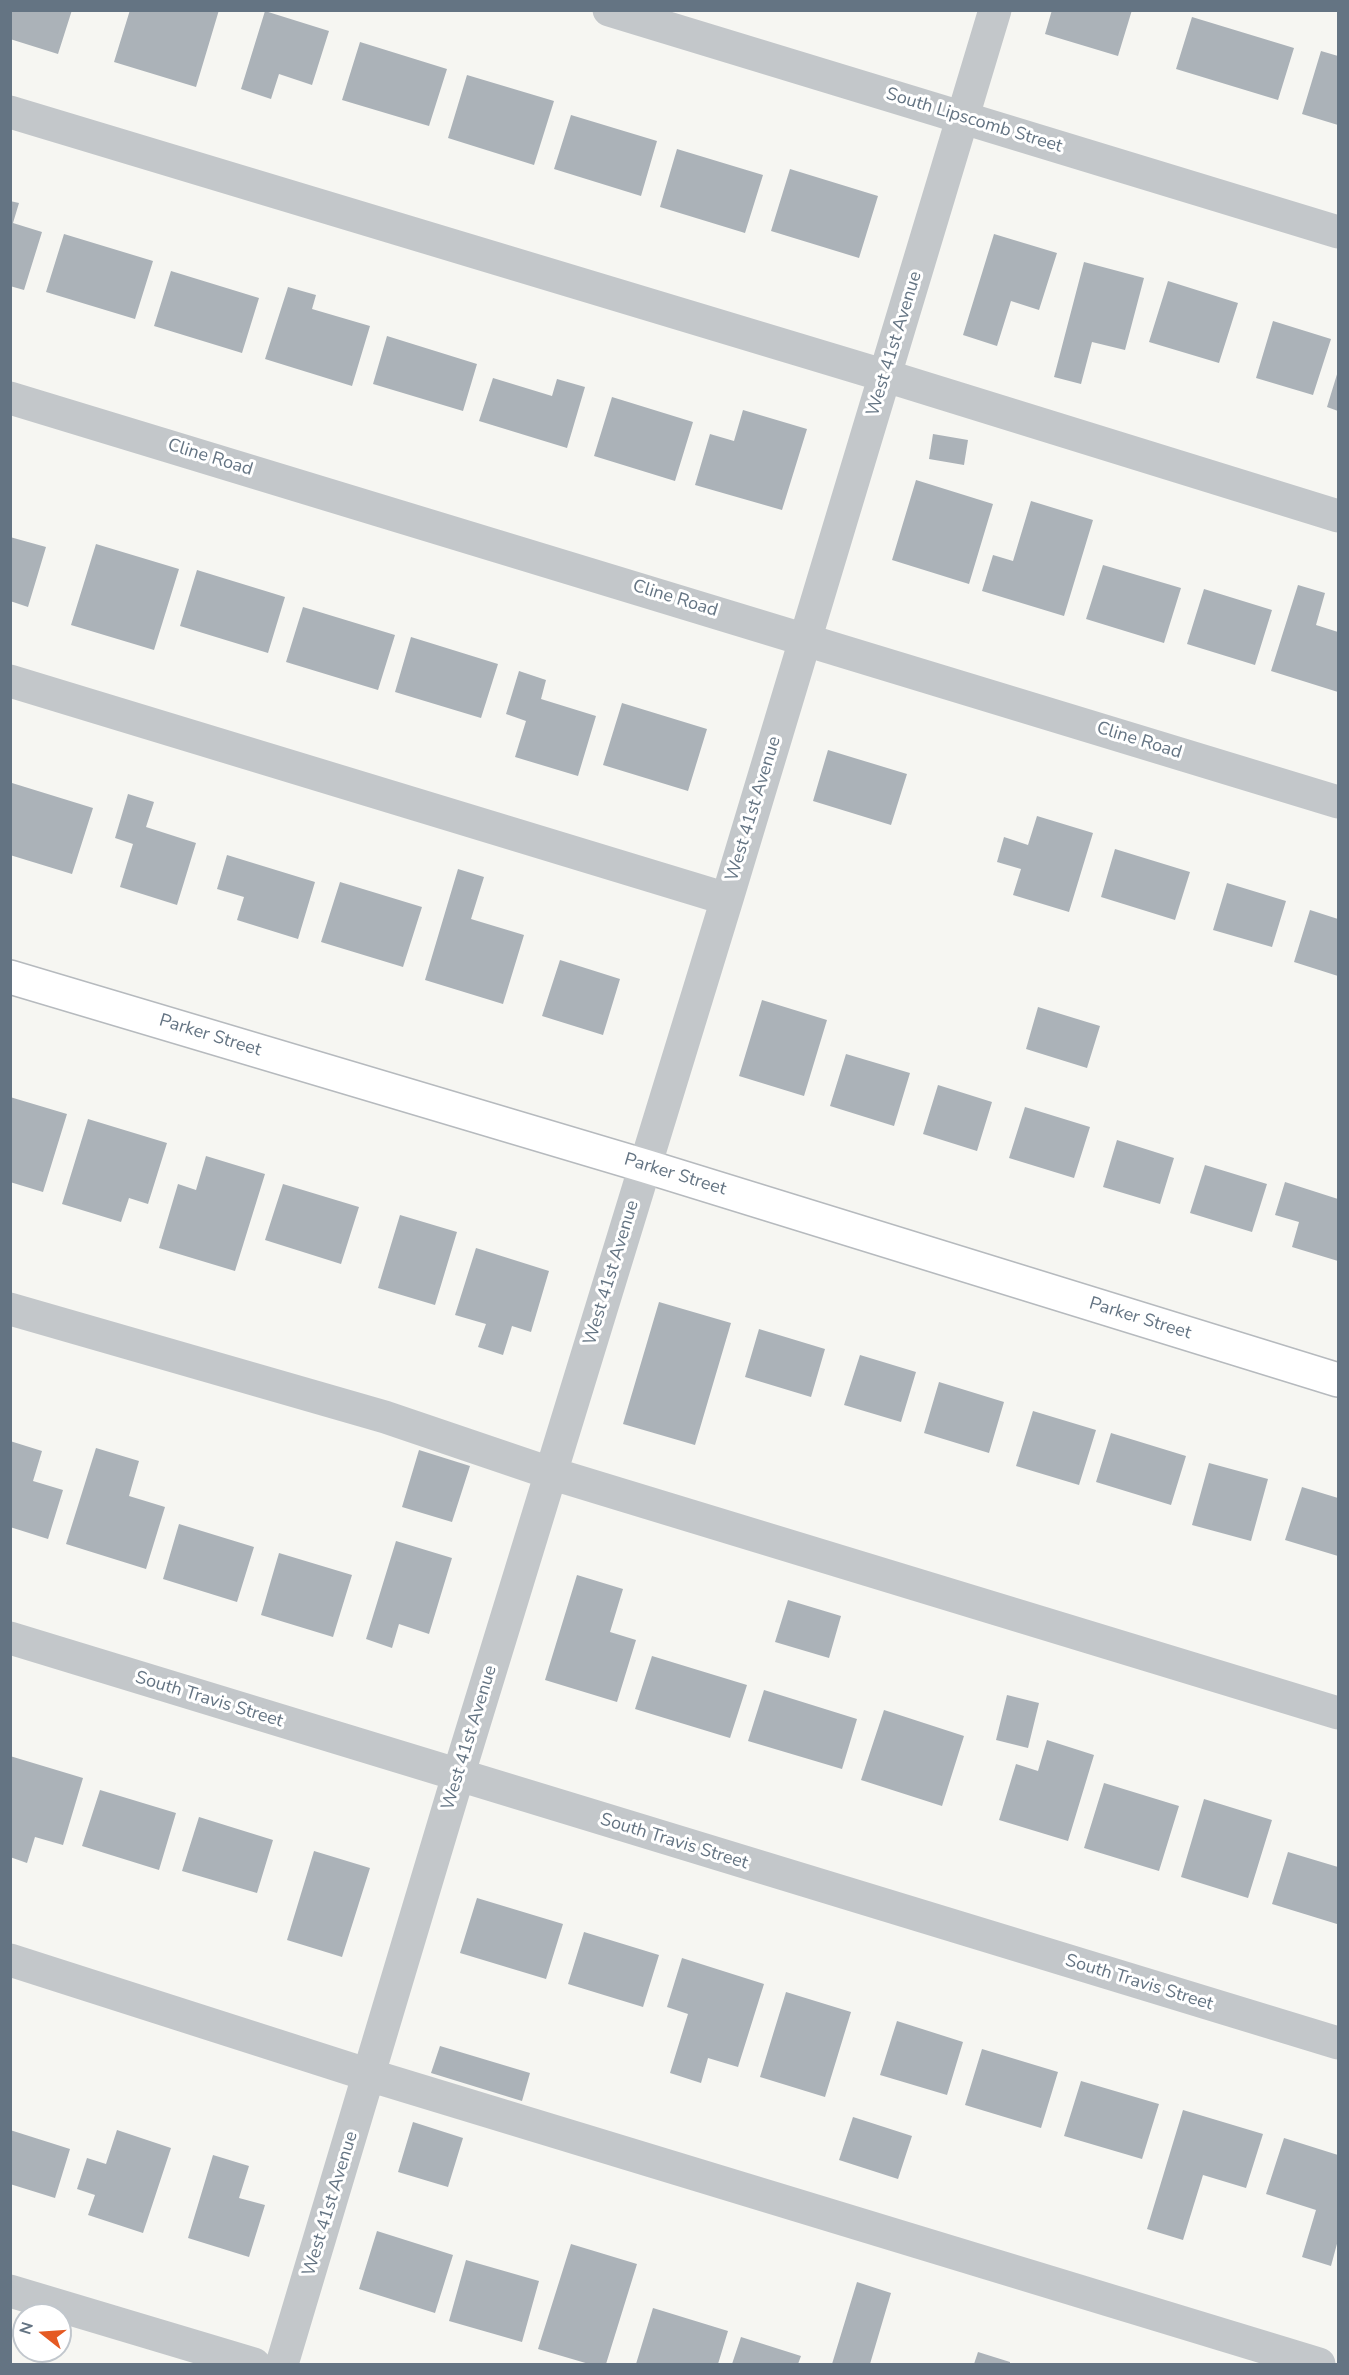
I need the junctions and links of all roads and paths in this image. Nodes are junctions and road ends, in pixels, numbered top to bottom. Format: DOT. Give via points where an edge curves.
graph roads {
  1 [pos="609,10"];
  2 [pos="995,10"];
  3 [pos="10,112"];
  4 [pos="963,118"];
  5 [pos="1338,232"];
  6 [pos="886,376"];
  7 [pos="10,398"];
  8 [pos="1338,516"];
  9 [pos="806,639"];
  10 [pos="10,681"];
  11 [pos="1338,802"];
  12 [pos="727,899"];
  13 [pos="10,977"];
  14 [pos="645,1166"];
  15 [pos="10,1309"];
  16 [pos="1338,1380"];
  17 [pos="550,1473"];
  18 [pos="10,1638"];
  19 [pos="1338,1713"];
  20 [pos="459,1776"];
  21 [pos="10,1960"];
  22 [pos="1338,2043"];
  23 [pos="369,2075"];
  24 [pos="10,2291"];
  25 [pos="254,2364"];
  26 [pos="282,2364"];
  27 [pos="1319,2364"];
  1 -- 4 [label="street, South Lipscomb Street"];
  2 -- 4 [label="street, West 41st Avenue"];
  3 -- 6 [label="street"];
  4 -- 5 [label="street, South Lipscomb Street"];
  4 -- 6 [label="street, West 41st Avenue"];
  6 -- 8 [label="street"];
  6 -- 9 [label="street, West 41st Avenue"];
  7 -- 9 [label="street, Cline Road"];
  9 -- 11 [label="street, Cline Road"];
  9 -- 12 [label="street, West 41st Avenue"];
  10 -- 12 [label="street"];
  12 -- 14 [label="street, West 41st Avenue"];
  13 -- 14 [label="main road, Parker Street"];
  14 -- 16 [label="main road, Parker Street"];
  14 -- 17 [label="street, West 41st Avenue"];
  15 -- 17 [label="street" via="385,1417"];
  17 -- 19 [label="street"];
  17 -- 20 [label="street, West 41st Avenue"];
  18 -- 20 [label="street, South Travis Street"];
  20 -- 22 [label="street, South Travis Street"];
  20 -- 23 [label="street, West 41st Avenue"];
  21 -- 23 [label="street"];
  23 -- 26 [label="street, West 41st Avenue"];
  23 -- 27 [label="street"];
  24 -- 25 [label="street"];
}
